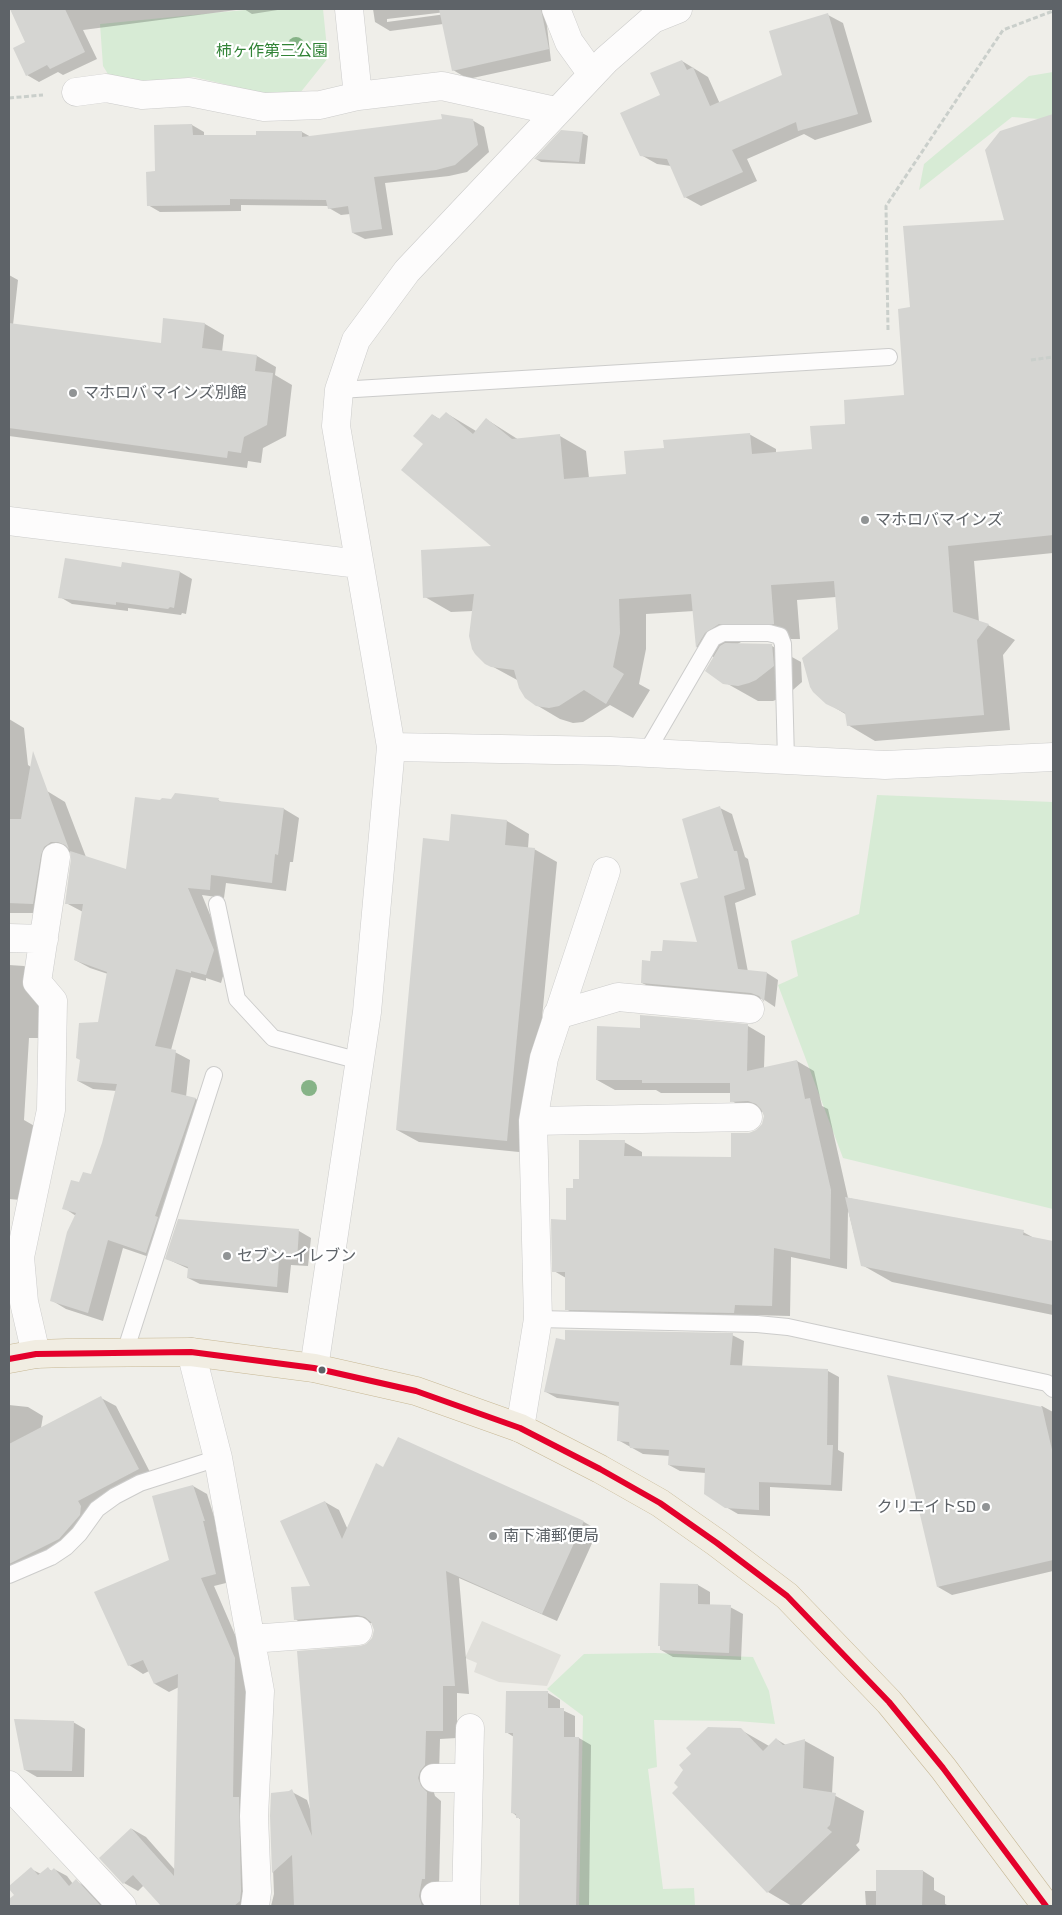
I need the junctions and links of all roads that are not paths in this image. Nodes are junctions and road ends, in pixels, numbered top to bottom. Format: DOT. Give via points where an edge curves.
graph roads {
  1 [pos="349,9"];
  2 [pos="556,9"];
  3 [pos="678,9"];
  4 [pos="592,74"];
  5 [pos="76,92"];
  6 [pos="358,96"];
  7 [pos="555,111"];
  8 [pos="889,357"];
  9 [pos="339,390"];
  10 [pos="9,520"];
  11 [pos="359,564"];
  12 [pos="392,747"];
  13 [pos="646,753"];
  14 [pos="1053,757"];
  15 [pos="786,760"];
  16 [pos="56,857"];
  17 [pos="606,871"];
  18 [pos="217,904"];
  19 [pos="9,938"];
  20 [pos="44,939"];
  21 [pos="750,1009"];
  22 [pos="557,1015"];
  23 [pos="360,1061"];
  24 [pos="214,1075"];
  25 [pos="748,1117"];
  26 [pos="533,1121"];
  27 [pos="538,1319"];
  28 [pos="125,1352"];
  29 [pos="191,1352"];
  30 [pos="36,1354"];
  31 [pos="9,1358"];
  32 [pos="314,1368"];
  33 [pos="1053,1389"];
  34 [pos="520,1428"];
  35 [pos="218,1458"];
  36 [pos="9,1575"];
  37 [pos="358,1631"];
  38 [pos="251,1639"];
  39 [pos="470,1728"];
  40 [pos="434,1778"];
  41 [pos="468,1778"];
  42 [pos="9,1785"];
  43 [pos="435,1896"];
  44 [pos="466,1900"];
  45 [pos="122,1906"];
  46 [pos="255,1906"];
  47 [pos="1046,1906"];
  1 -- 6 [label="street"];
  2 -- 4 [label="street" via="569,42"];
  3 -- 4 [label="street" via="653,19"];
  4 -- 7 [label="street"];
  5 -- 6 [label="street" via="106,88 142,95 189,92 264,107 320,105"];
  6 -- 7 [label="street" via="442,86"];
  7 -- 9 [label="street" via="407,271 356,340"];
  8 -- 9 [label="lane"];
  9 -- 11 [label="street" via="336,426"];
  10 -- 11 [label="street"];
  11 -- 12 [label="street"];
  12 -- 13 [label="street"];
  12 -- 23 [label="street"];
  13 -- 15 [label="street"];
  13 -- 15 [label="lane" via="713,638 723,633 769,633 780,636 783,644"];
  14 -- 15 [label="street" via="885,765"];
  16 -- 20 [label="street"];
  17 -- 22 [label="street"];
  18 -- 23 [label="lane" via="237,999 274,1038"];
  19 -- 20 [label="street"];
  20 -- 30 [label="street" via="37,982 53,1001 51,1110 20,1257 24,1302"];
  21 -- 22 [label="street" via="618,997"];
  22 -- 26 [label="street" via="544,1058"];
  23 -- 32 [label="street"];
  24 -- 28 [label="lane"];
  25 -- 26 [label="street"];
  26 -- 27 [label="street"];
  27 -- 33 [label="lane" via="788,1327 1047,1383"];
  27 -- 34 [label="street"];
  28 -- 29 [label="highway"];
  28 -- 30 [label="highway"];
  29 -- 32 [label="highway"];
  29 -- 35 [label="street"];
  30 -- 31 [label="highway"];
  32 -- 34 [label="highway" via="416,1391"];
  34 -- 47 [label="highway" via="660,1503 787,1596 889,1702"];
  35 -- 36 [label="lane" via="140,1483 114,1496 97,1509 66,1547"];
  35 -- 38 [label="street"];
  37 -- 38 [label="street"];
  38 -- 46 [label="street" via="260,1691 254,1816"];
  39 -- 41 [label="street"];
  40 -- 41 [label="street"];
  41 -- 44 [label="street"];
  42 -- 45 [label="street"];
  43 -- 44 [label="street"];
}
